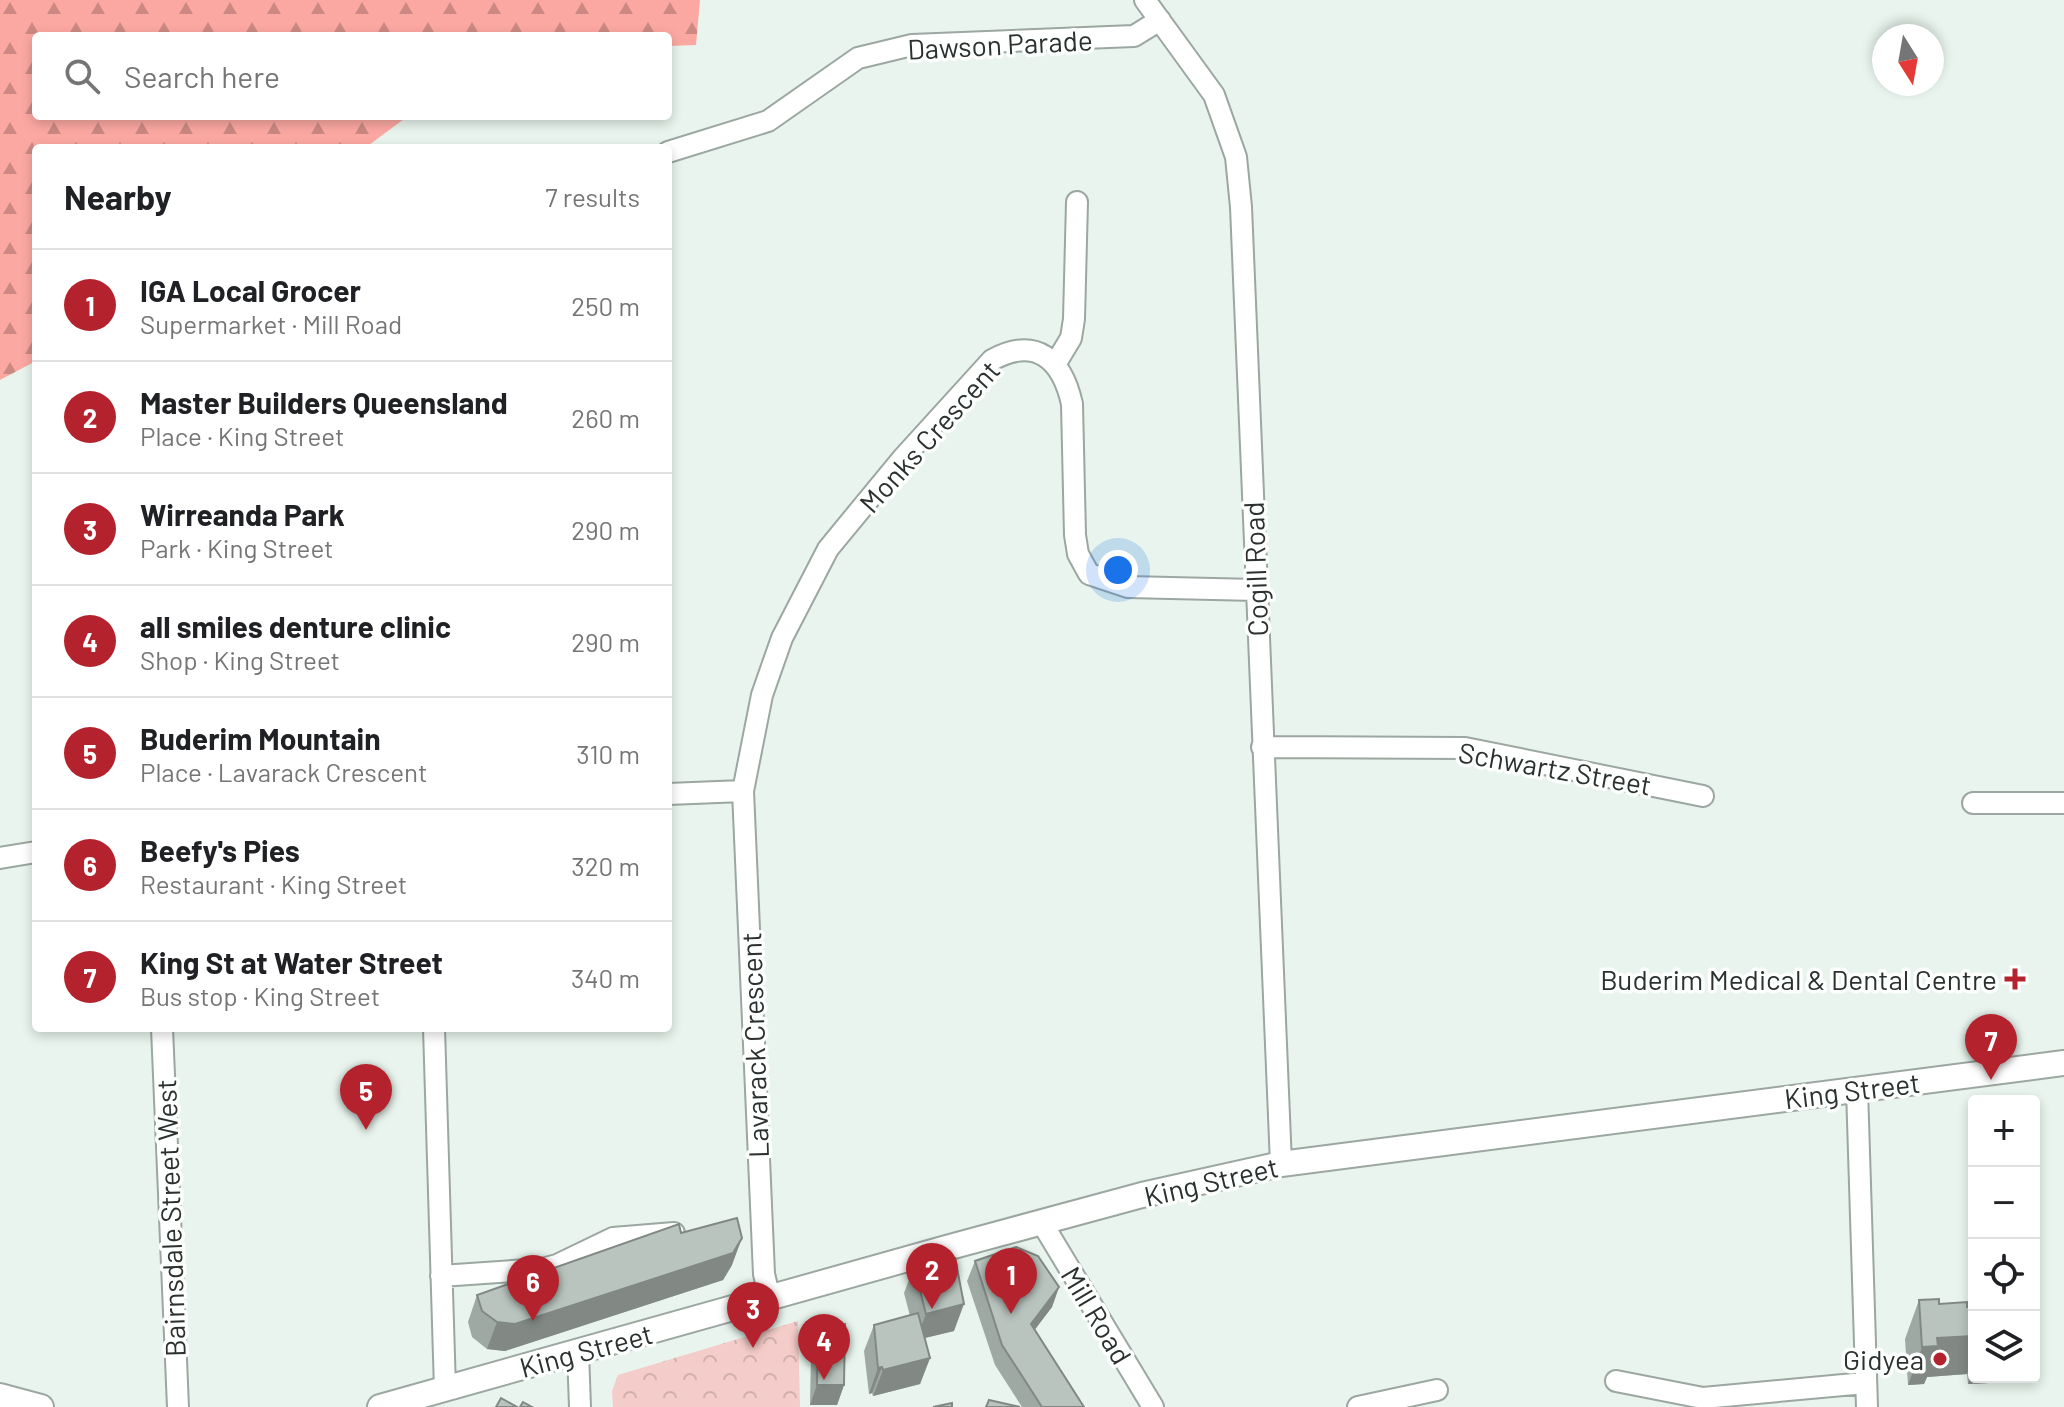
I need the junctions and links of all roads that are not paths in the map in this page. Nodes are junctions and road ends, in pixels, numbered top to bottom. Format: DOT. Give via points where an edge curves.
graph roads {
  1 [pos="1145,0"];
  2 [pos="1160,20"];
  3 [pos="672,151"];
  4 [pos="1077,202"];
  5 [pos="1056,363"];
  6 [pos="1256,590"];
  7 [pos="1262,747"];
  8 [pos="743,791"];
  9 [pos="672,794"];
  10 [pos="1703,796"];
  11 [pos="1973,803"];
  12 [pos="2064,803"];
  13 [pos="32,853"];
  14 [pos="0,858"];
  15 [pos="162,1032"];
  16 [pos="434,1032"];
  17 [pos="2064,1063"];
  18 [pos="1857,1089"];
  19 [pos="1281,1164"];
  20 [pos="1042,1223"];
  21 [pos="688,1233"];
  22 [pos="441,1276"];
  23 [pos="770,1299"];
  24 [pos="578,1352"];
  25 [pos="1616,1381"];
  26 [pos="1865,1383"];
  27 [pos="445,1389"];
  28 [pos="1437,1390"];
  29 [pos="0,1396"];
  30 [pos="41,1407"];
  31 [pos="178,1407"];
  32 [pos="380,1407"];
  33 [pos="580,1407"];
  34 [pos="1153,1407"];
  35 [pos="1358,1407"];
  36 [pos="1867,1407"];
  1 -- 2 [label="street, Cogill Road"];
  2 -- 3 [label="street, Dawson Parade" via="1134,36 912,45 858,58 768,121"];
  2 -- 6 [label="street, Cogill Road" via="1214,95 1236,157"];
  4 -- 5 [label="street" via="1074,319 1071,338"];
  5 -- 6 [label="street" via="1072,404 1075,535 1089,574 1128,587"];
  5 -- 8 [label="street, Monks Crescent" via="1021,349 992,360 828,549 782,638 762,695"];
  6 -- 7 [label="street, Cogill Road"];
  7 -- 10 [label="street, Schwartz Street" via="1465,748"];
  7 -- 19 [label="street, Cogill Road"];
  8 -- 9 [label="street"];
  8 -- 23 [label="street, Lavarack Crescent" via="754,1230"];
  11 -- 12 [label="street"];
  13 -- 14 [label="street"];
  15 -- 31 [label="street, Bairnsdale Street West"];
  16 -- 22 [label="street"];
  17 -- 18 [label="main road, King Street"];
  18 -- 19 [label="main road, King Street"];
  18 -- 26 [label="street"];
  19 -- 20 [label="main road, King Street"];
  20 -- 23 [label="main road, King Street"];
  20 -- 34 [label="street, Mill Road"];
  21 -- 22 [label="street" via="613,1238 542,1269"];
  22 -- 27 [label="street"];
  23 -- 24 [label="main road, King Street"];
  24 -- 27 [label="main road, King Street"];
  24 -- 33 [label="street"];
  25 -- 26 [label="street" via="1703,1398"];
  26 -- 36 [label="street"];
  27 -- 32 [label="main road, King Street"];
  28 -- 35 [label="street"];
  29 -- 30 [label="main road"];
}
